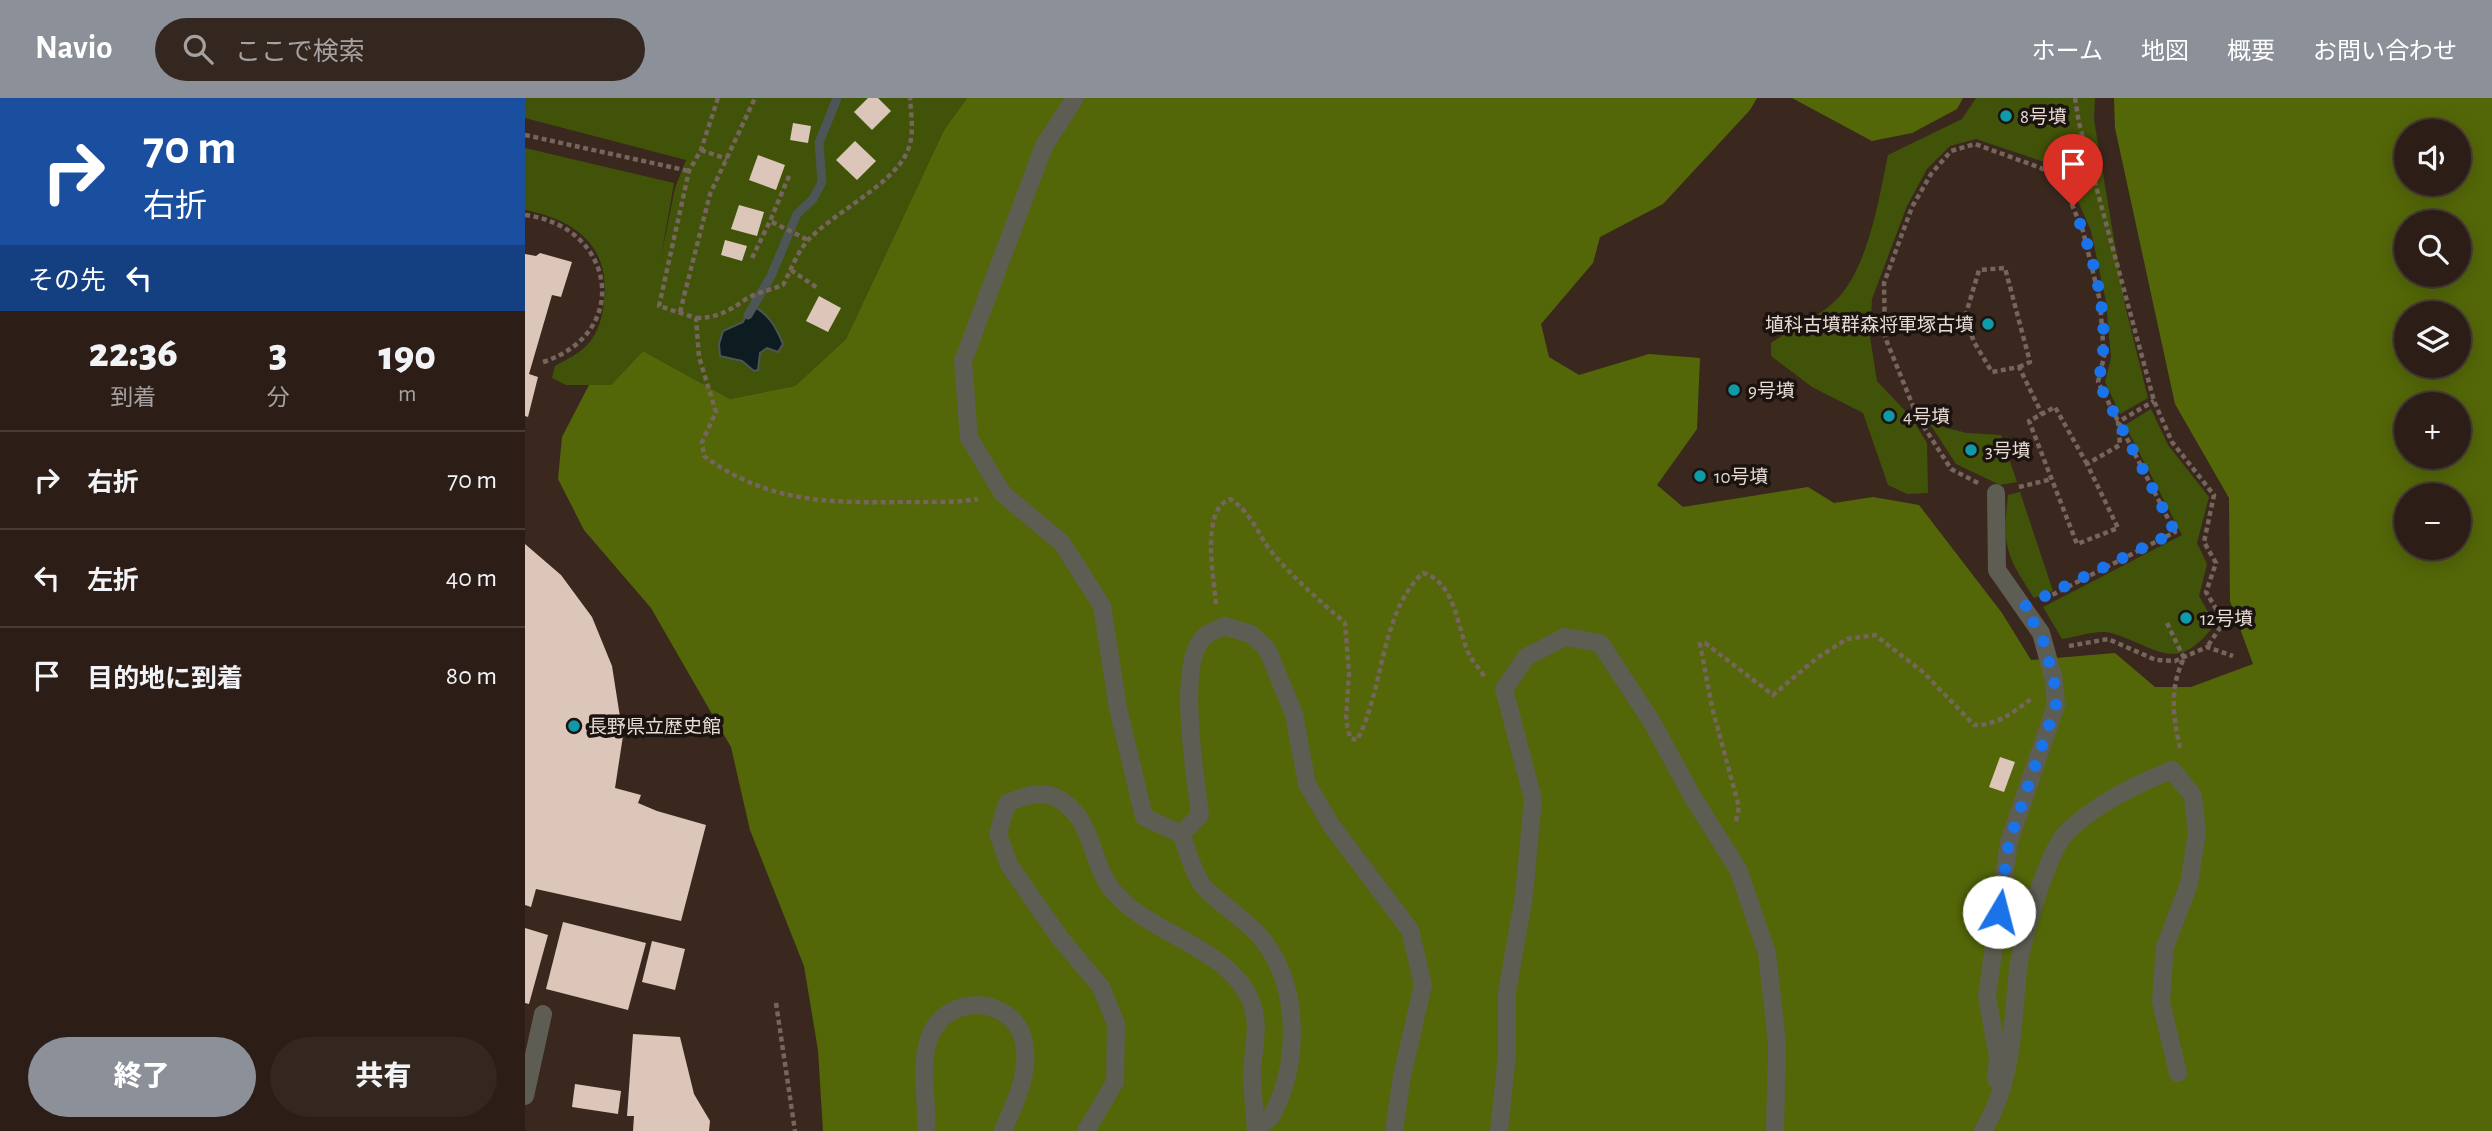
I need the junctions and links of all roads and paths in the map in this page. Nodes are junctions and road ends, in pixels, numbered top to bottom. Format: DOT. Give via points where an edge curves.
graph roads {
  1 [pos="718,98"];
  2 [pos="755,98"];
  3 [pos="910,98"];
  4 [pos="1075,98"];
  5 [pos="2075,98"];
  6 [pos="525,135"];
  7 [pos="701,150"];
  8 [pos="727,159"];
  9 [pos="689,171"];
  10 [pos="789,176"];
  11 [pos="525,215"];
  12 [pos="770,221"];
  13 [pos="808,240"];
  14 [pos="752,258"];
  15 [pos="791,270"];
  16 [pos="819,289"];
  17 [pos="680,312"];
  18 [pos="696,318"];
  19 [pos="543,362"];
  20 [pos="2019,367"];
  21 [pos="2154,401"];
  22 [pos="2042,414"];
  23 [pos="2118,422"];
  24 [pos="2087,464"];
  25 [pos="2052,479"];
  26 [pos="2001,492"];
  27 [pos="1003,495"];
  28 [pos="2023,607"];
  29 [pos="2167,623"];
  30 [pos="1218,629"];
  31 [pos="2062,647"];
  32 [pos="2207,647"];
  33 [pos="2233,656"];
  34 [pos="2184,658"];
  35 [pos="2054,680"];
  36 [pos="1506,693"];
  37 [pos="2172,771"];
  38 [pos="1181,834"];
  39 [pos="1730,857"];
  40 [pos="776,1003"];
  41 [pos="543,1014"];
  42 [pos="2178,1073"];
  43 [pos="525,1096"];
  44 [pos="1993,1114"];
  45 [pos="795,1131"];
  46 [pos="926,1131"];
  47 [pos="1003,1131"];
  48 [pos="1086,1131"];
  49 [pos="1256,1131"];
  50 [pos="1394,1131"];
  51 [pos="1499,1131"];
  52 [pos="1775,1131"];
  53 [pos="1983,1131"];
  1 -- 7 [label="path"];
  2 -- 8 [label="path"];
  3 -- 13 [label="path" via="908,152 891,178 841,209"];
  4 -- 27 [label="street" via="1044,146 963,361 969,438"];
  5 -- 21 [label="path"];
  6 -- 9 [label="path"];
  7 -- 8 [label="path"];
  7 -- 9 [label="path"];
  8 -- 17 [label="path" via="711,194"];
  9 -- 17 [label="path" via="659,306"];
  10 -- 12 [label="path"];
  11 -- 19 [label="path" via="559,224 580,237 602,271 602,295 591,331 577,347"];
  12 -- 13 [label="path"];
  12 -- 14 [label="path"];
  13 -- 15 [label="path"];
  15 -- 16 [label="path"];
  15 -- 18 [label="path" via="783,285 747,298 739,307 714,318"];
  17 -- 18 [label="path"];
  18 -- 27 [label="path" via="699,357 716,412 702,443 704,456 729,474 826,503 963,501"];
  20 -- 20 [label="path" via="1992,372 1974,342 1965,317 1979,270 2005,268 2030,362"];
  20 -- 22 [label="path"];
  21 -- 23 [label="path"];
  21 -- 32 [label="path" via="2172,442 2214,495 2204,542 2215,563 2206,592 2224,622"];
  22 -- 24 [label="path" via="2056,407"];
  22 -- 25 [label="path" via="2029,421"];
  23 -- 24 [label="path" via="2120,445"];
  23 -- 26 [label="path" via="2098,382 2104,357 2100,301 2083,231 2062,181 2041,168 1975,144 1951,151 1931,173 1912,207 1884,283 1885,337 1917,416 1951,469"];
  23 -- 28 [label="path" via="2175,532"];
  24 -- 25 [label="path" via="2118,528 2077,544"];
  25 -- 26 [label="path"];
  26 -- 28 [label="street" via="1997,570"];
  27 -- 38 [label="street" via="1062,543 1102,606 1118,708 1144,817"];
  28 -- 35 [label="street" via="2041,633"];
  29 -- 34 [label="path"];
  30 -- 36 [label="path" via="1211,534 1215,513 1221,502 1230,499 1242,506 1270,550 1298,581 1345,623 1350,738 1357,740 1366,724 1386,645 1406,596 1423,573 1436,577 1448,593 1469,655 1494,691"];
  30 -- 38 [label="street" via="1204,636 1191,661 1189,716 1200,815"];
  30 -- 50 [label="street" via="1224,626 1251,634 1267,649 1294,714 1307,784 1331,825 1410,930 1423,985"];
  31 -- 34 [label="path" via="2108,639 2156,660"];
  32 -- 33 [label="path"];
  32 -- 34 [label="path"];
  34 -- 37 [label="path" via="2176,676 2172,712 2182,755"];
  35 -- 39 [label="path" via="2013,713 1985,726 1974,725 1923,671 1875,635 1847,639 1773,695 1705,643 1700,644 1739,807"];
  35 -- 44 [label="street" via="2056,705 2009,842 1987,996 1998,1058"];
  36 -- 39 [label="street" via="1504,689 1526,657 1565,637 1600,643"];
  36 -- 51 [label="street" via="1533,799 1524,896 1507,992 1507,1055"];
  37 -- 42 [label="street" via="2193,796 2197,833 2189,884 2165,947 2161,1002"];
  37 -- 44 [label="street" via="2127,788 2065,833 2032,905 2018,969 2012,1052"];
  38 -- 49 [label="street" via="1202,886 1257,932 1275,957 1289,1002 1293,1048 1285,1081 1274,1114"];
  39 -- 52 [label="street" via="1767,953 1777,1043"];
  40 -- 45 [label="path"];
  41 -- 43 [label="street"];
  44 -- 53 [label="street"];
  46 -- 47 [label="street" via="931,1033 950,1012 979,1003 1005,1011 1023,1037 1025,1070"];
  48 -- 49 [label="street" via="1115,1082 1116,1024 1101,987 1009,865 998,834 1007,803 1033,792 1061,800 1084,822 1113,891 1151,923 1235,975 1252,1002 1257,1025 1252,1073"];
}
